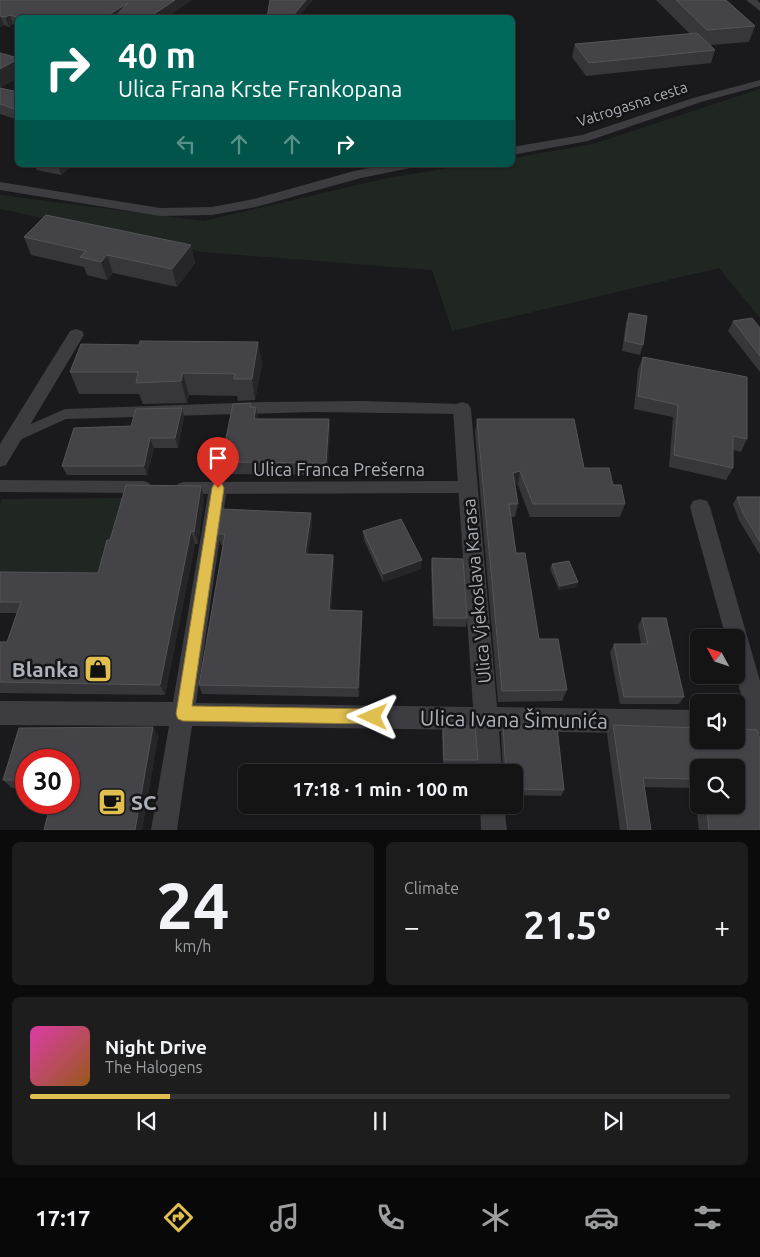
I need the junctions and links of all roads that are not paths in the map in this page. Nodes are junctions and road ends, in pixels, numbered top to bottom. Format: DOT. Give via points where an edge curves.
graph roads {
  1 [pos="751,0"];
  2 [pos="760,8"];
  3 [pos="760,83"];
  4 [pos="515,150"];
  5 [pos="395,167"];
  6 [pos="0,186"];
  7 [pos="76,335"];
  8 [pos="462,409"];
  9 [pos="13,438"];
  10 [pos="0,460"];
  11 [pos="0,486"];
  12 [pos="467,487"];
  13 [pos="218,488"];
  14 [pos="700,507"];
  15 [pos="0,714"];
  16 [pos="183,714"];
  17 [pos="486,719"];
  18 [pos="690,722"];
  19 [pos="745,722"];
  20 [pos="760,722"];
  21 [pos="489,764"];
  22 [pos="493,814"];
  23 [pos="164,830"];
  24 [pos="494,830"];
  1 -- 2 [label="street"];
  3 -- 4 [label="street, Vatrogasna cesta" via="697,100 584,138"];
  5 -- 6 [label="street" via="256,203 212,211 160,212"];
  7 -- 9 [label="street"];
  8 -- 9 [label="street" via="332,407 65,414"];
  8 -- 12 [label="street, Ulica Vjekoslava Karasa"];
  9 -- 10 [label="street"];
  11 -- 13 [label="street, Ulica Franca Prešerna"];
  12 -- 13 [label="street, Ulica Franca Prešerna"];
  12 -- 17 [label="street, Ulica Vjekoslava Karasa"];
  13 -- 16 [label="street"];
  14 -- 20 [label="street"];
  15 -- 16 [label="street, Ulica Ivana Šimunića"];
  16 -- 17 [label="street, Ulica Ivana Šimunića"];
  16 -- 23 [label="street"];
  17 -- 18 [label="street, Ulica Ivana Šimunića"];
  17 -- 21 [label="street, Ulica Vjekoslava Karasa"];
  19 -- 20 [label="street"];
  22 -- 24 [label="street"];
}
